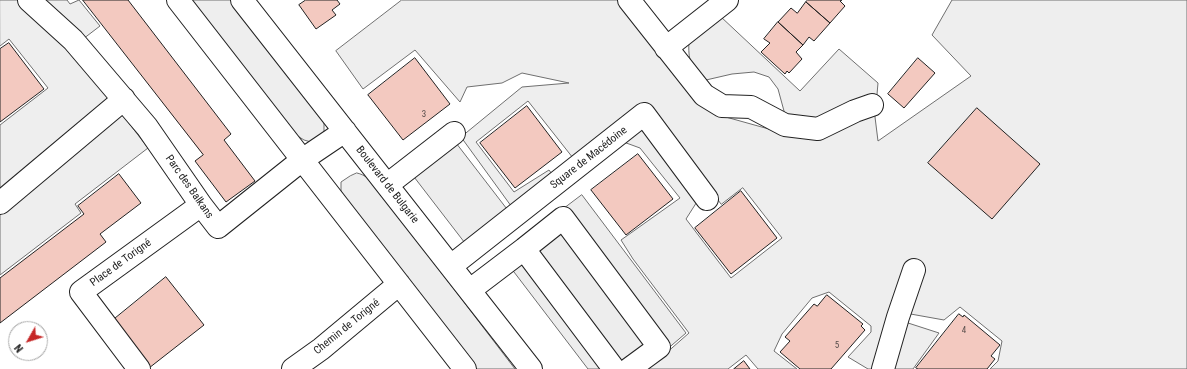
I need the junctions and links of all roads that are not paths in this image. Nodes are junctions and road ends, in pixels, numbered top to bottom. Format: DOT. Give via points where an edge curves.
graph roads {
  1 [pos="29,0"];
  2 [pos="178,0"];
  3 [pos="242,0"];
  4 [pos="630,0"];
  5 [pos="727,0"];
  6 [pos="666,48"];
  7 [pos="124,99"];
  8 [pos="872,105"];
  9 [pos="345,131"];
  10 [pos="454,133"];
  11 [pos="302,160"];
  12 [pos="387,185"];
  13 [pos="707,199"];
  14 [pos="0,203"];
  15 [pos="200,205"];
  16 [pos="524,249"];
  17 [pos="451,266"];
  18 [pos="914,270"];
  19 [pos="399,284"];
  20 [pos="470,290"];
  21 [pos="140,369"];
  22 [pos="293,369"];
  23 [pos="464,369"];
  24 [pos="531,369"];
  25 [pos="614,369"];
  26 [pos="629,369"];
  27 [pos="883,369"];
  1 -- 7 [label="street, Parc des Balkans" via="74,40"];
  2 -- 11 [label="street"];
  3 -- 9 [label="street, Boulevard de Bulgarie"];
  4 -- 6 [label="street"];
  5 -- 6 [label="street"];
  6 -- 8 [label="street" via="704,95 722,106 751,106 785,125 818,129"];
  7 -- 14 [label="street"];
  7 -- 15 [label="street, Parc des Balkans" via="147,127"];
  9 -- 11 [label="street"];
  9 -- 12 [label="street, Boulevard de Bulgarie"];
  10 -- 12 [label="street"];
  11 -- 15 [label="street, Parc des Balkans" via="218,227"];
  11 -- 19 [label="street"];
  12 -- 17 [label="street, Boulevard de Bulgarie"];
  13 -- 17 [label="street, Square de Macédoine" via="644,114"];
  15 -- 21 [label="street, Place de Torigné" via="81,292"];
  16 -- 20 [label="street"];
  16 -- 25 [label="street"];
  16 -- 26 [label="street" via="563,218 659,347"];
  17 -- 20 [label="street, Boulevard de Bulgarie"];
  18 -- 27 [label="street"];
  19 -- 22 [label="street, Chemin de Torigné"];
  19 -- 23 [label="street"];
  20 -- 24 [label="street, Boulevard de Bulgarie"];
}
